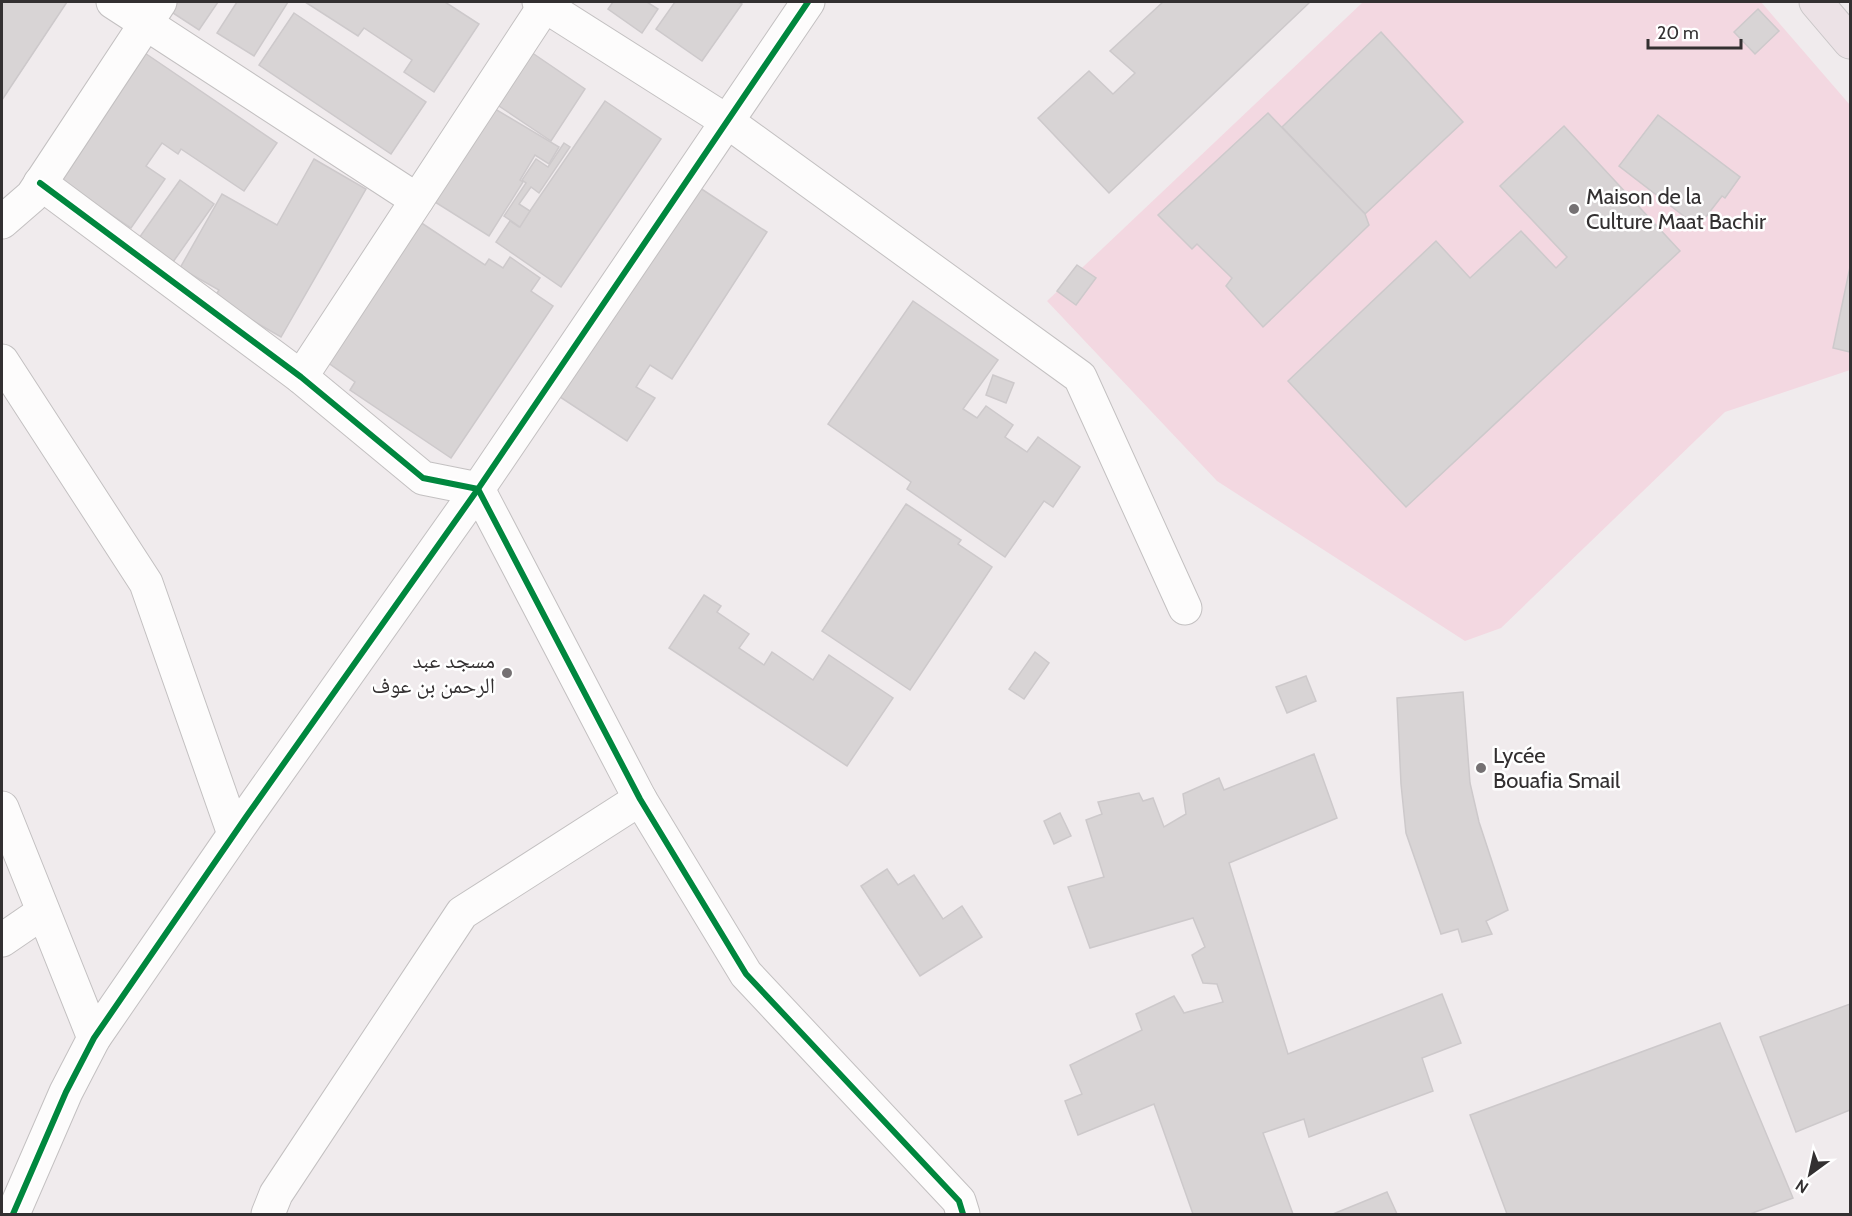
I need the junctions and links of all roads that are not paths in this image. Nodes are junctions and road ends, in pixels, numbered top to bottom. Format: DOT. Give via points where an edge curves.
graph roads {
  1 [pos="113,2"];
  2 [pos="808,2"];
  3 [pos="1816,2"];
  4 [pos="543,3"];
  5 [pos="153,13"];
  6 [pos="1851,42"];
  7 [pos="728,122"];
  8 [pos="40,183"];
  9 [pos="417,200"];
  10 [pos="2,222"];
  11 [pos="2,361"];
  12 [pos="301,377"];
  13 [pos="478,489"];
  14 [pos="1185,608"];
  15 [pos="640,799"];
  16 [pos="2,808"];
  17 [pos="234,834"];
  18 [pos="43,912"];
  19 [pos="2,940"];
  20 [pos="94,1038"];
  21 [pos="13,1215"];
  22 [pos="268,1215"];
  23 [pos="963,1215"];
  1 -- 5 [label="street"];
  2 -- 7 [label="street"];
  3 -- 6 [label="main road"];
  4 -- 7 [label="street"];
  4 -- 9 [label="street"];
  5 -- 8 [label="street"];
  5 -- 9 [label="street"];
  7 -- 13 [label="street"];
  7 -- 14 [label="street" via="1080,377"];
  8 -- 10 [label="street" via="32,196"];
  8 -- 12 [label="street"];
  9 -- 12 [label="street"];
  11 -- 17 [label="street" via="146,583"];
  12 -- 13 [label="street" via="423,478"];
  13 -- 15 [label="street"];
  13 -- 17 [label="street"];
  15 -- 22 [label="street" via="462,913 276,1194"];
  15 -- 23 [label="street" via="746,974 959,1201"];
  16 -- 18 [label="street"];
  17 -- 20 [label="street"];
  18 -- 19 [label="street"];
  18 -- 20 [label="street"];
  20 -- 21 [label="street"];
}
